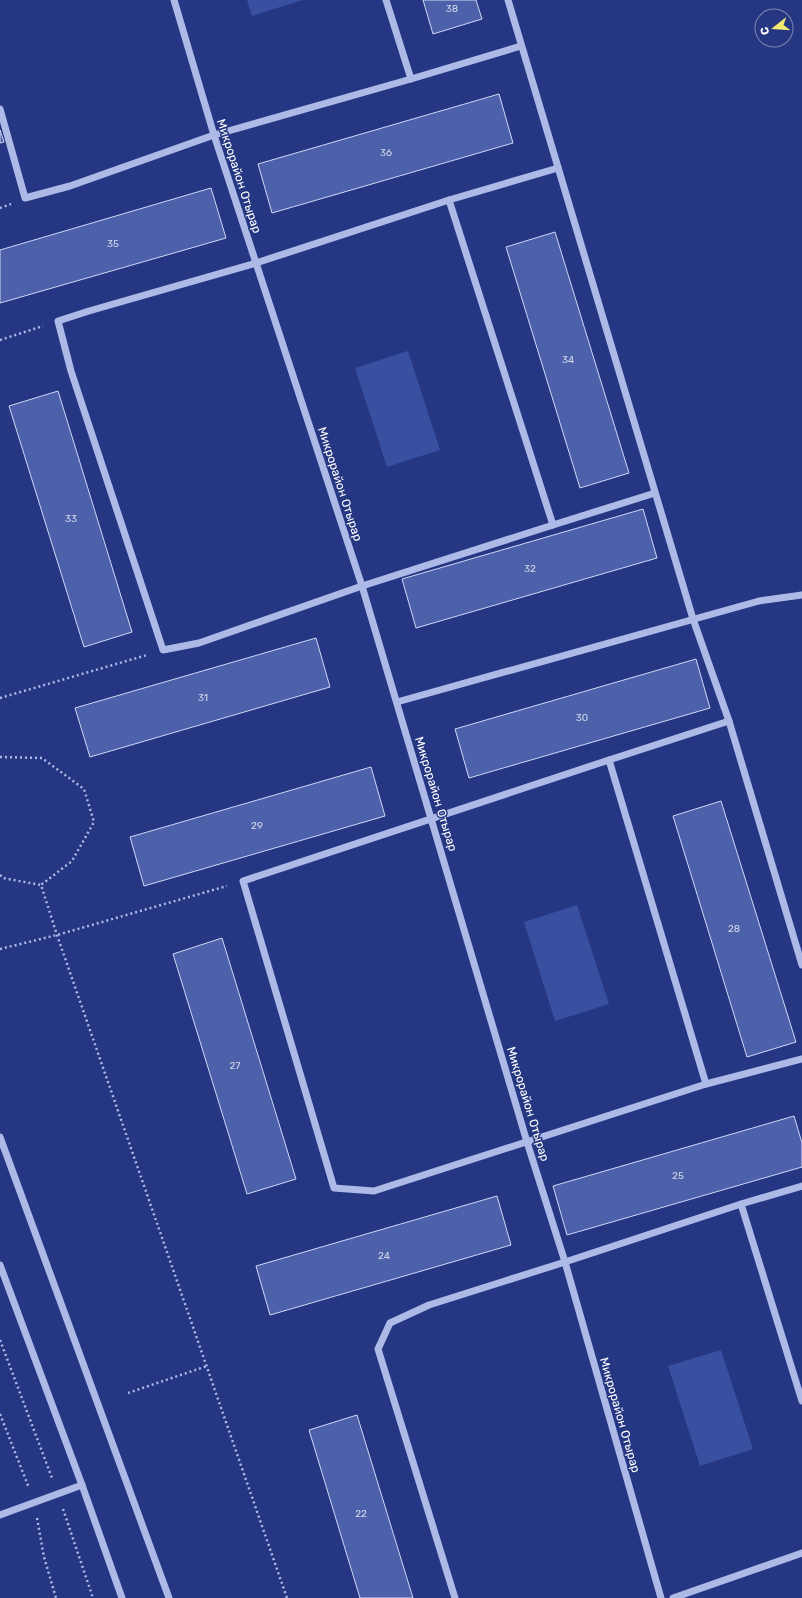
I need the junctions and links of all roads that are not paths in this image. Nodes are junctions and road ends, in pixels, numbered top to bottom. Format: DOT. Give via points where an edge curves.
graph roads {
  1 [pos="174,0"];
  2 [pos="386,0"];
  3 [pos="508,0"];
  4 [pos="521,46"];
  5 [pos="411,79"];
  6 [pos="0,109"];
  7 [pos="214,136"];
  8 [pos="558,168"];
  9 [pos="449,200"];
  10 [pos="256,263"];
  11 [pos="655,493"];
  12 [pos="553,525"];
  13 [pos="362,586"];
  14 [pos="802,595"];
  15 [pos="693,620"];
  16 [pos="397,702"];
  17 [pos="730,721"];
  18 [pos="609,760"];
  19 [pos="432,819"];
  20 [pos="802,965"];
  21 [pos="802,1059"];
  22 [pos="706,1084"];
  23 [pos="0,1137"];
  24 [pos="527,1142"];
  25 [pos="802,1186"];
  26 [pos="742,1204"];
  27 [pos="565,1262"];
  28 [pos="0,1265"];
  29 [pos="802,1401"];
  30 [pos="82,1485"];
  31 [pos="0,1514"];
  32 [pos="802,1553"];
  33 [pos="122,1598"];
  34 [pos="169,1598"];
  35 [pos="455,1598"];
  36 [pos="661,1598"];
  37 [pos="673,1598"];
  1 -- 7 [label="street, Микрорайон Отырар"];
  2 -- 5 [label="street"];
  3 -- 4 [label="street"];
  4 -- 5 [label="street"];
  4 -- 8 [label="street"];
  5 -- 7 [label="street"];
  6 -- 7 [label="street" via="25,198 70,186"];
  7 -- 10 [label="street, Микрорайон Отырар"];
  8 -- 9 [label="street"];
  8 -- 11 [label="street"];
  9 -- 10 [label="street"];
  9 -- 12 [label="street"];
  10 -- 13 [label="street, Микрорайон Отырар"];
  10 -- 13 [label="street" via="58,321 71,371 163,650 199,643"];
  11 -- 12 [label="street"];
  11 -- 15 [label="street"];
  12 -- 13 [label="street"];
  13 -- 16 [label="street, Микрорайон Отырар"];
  14 -- 15 [label="street" via="759,601"];
  15 -- 16 [label="street"];
  15 -- 17 [label="street"];
  16 -- 19 [label="street, Микрорайон Отырар"];
  17 -- 18 [label="street"];
  17 -- 20 [label="street"];
  18 -- 19 [label="street"];
  18 -- 22 [label="street"];
  19 -- 24 [label="street, Микрорайон Отырар"];
  19 -- 24 [label="street" via="243,881 334,1188 374,1191"];
  21 -- 22 [label="street"];
  22 -- 24 [label="street"];
  23 -- 34 [label="street"];
  24 -- 27 [label="street, Микрорайон Отырар"];
  25 -- 26 [label="street"];
  26 -- 27 [label="street"];
  26 -- 29 [label="street"];
  27 -- 35 [label="street" via="429,1305 390,1323 378,1349"];
  27 -- 36 [label="street, Микрорайон Отырар"];
  28 -- 30 [label="street"];
  30 -- 31 [label="street"];
  30 -- 33 [label="street"];
  32 -- 37 [label="street"];
}
